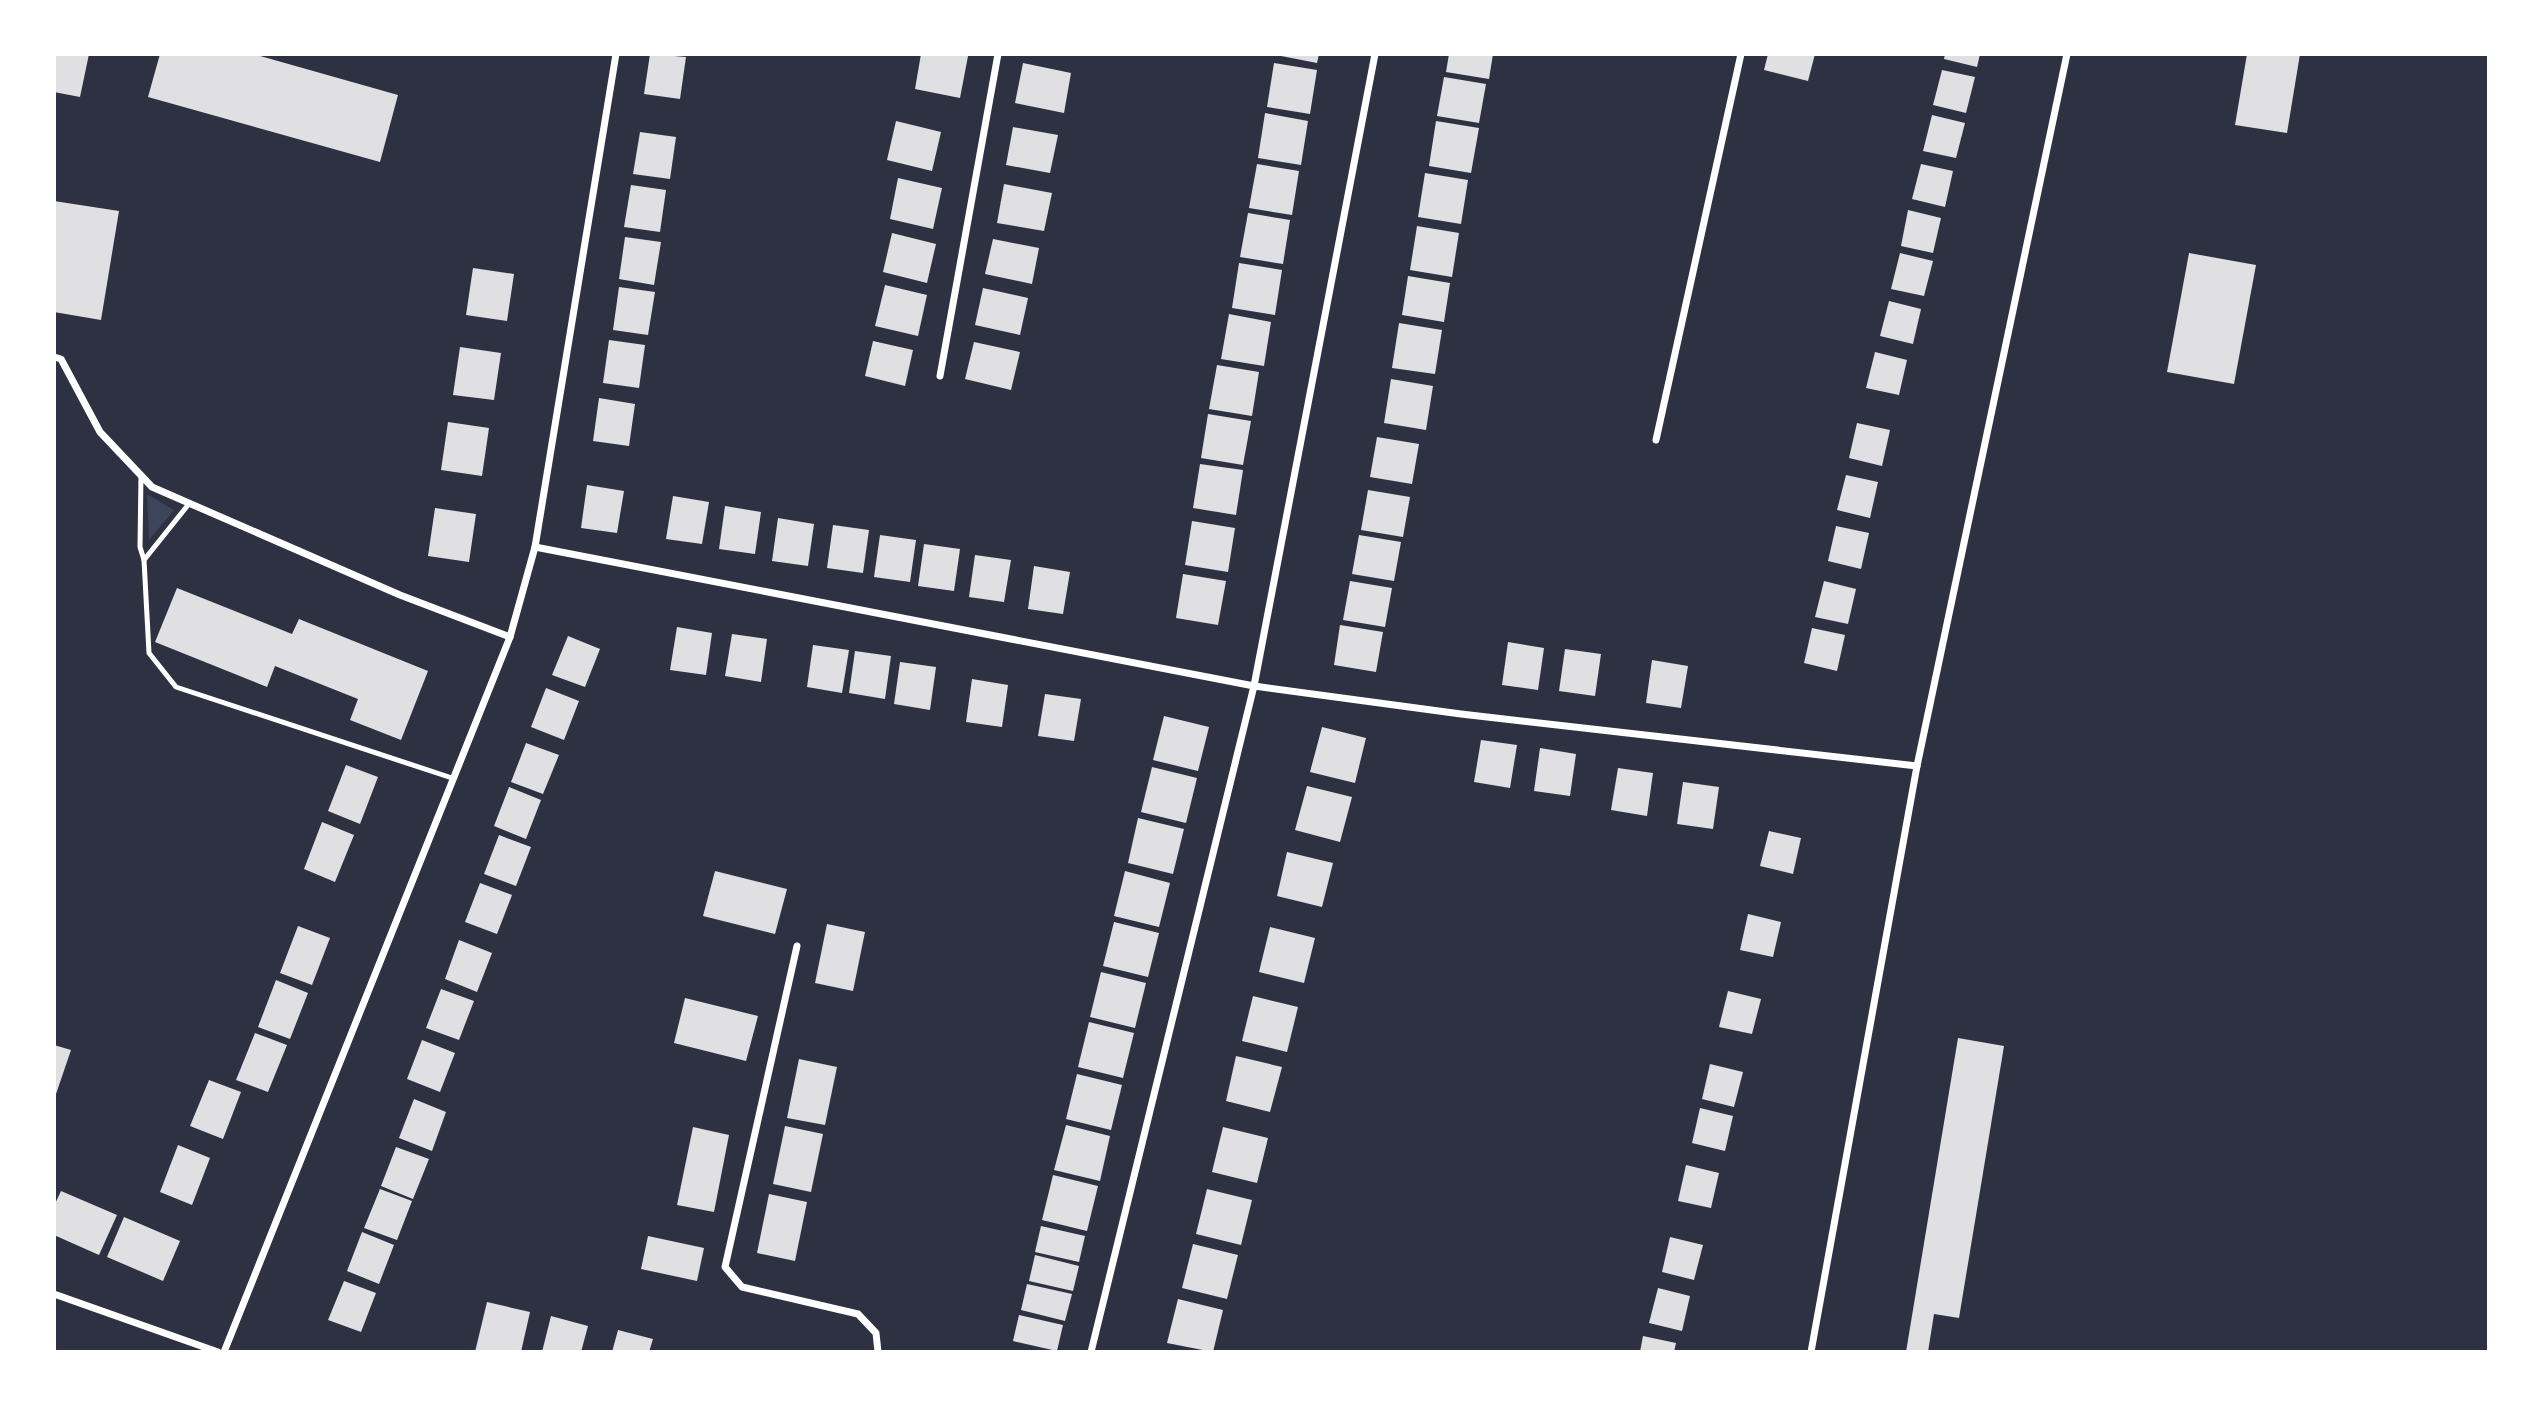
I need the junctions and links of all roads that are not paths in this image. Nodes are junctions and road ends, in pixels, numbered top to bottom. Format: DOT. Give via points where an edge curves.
graph roads {
  1 [pos="615,54"];
  2 [pos="998,54"];
  3 [pos="1375,54"];
  4 [pos="1741,54"];
  5 [pos="2067,54"];
  6 [pos="54,357"];
  7 [pos="940,376"];
  8 [pos="1656,440"];
  9 [pos="141,475"];
  10 [pos="188,505"];
  11 [pos="535,547"];
  12 [pos="144,560"];
  13 [pos="510,637"];
  14 [pos="1254,686"];
  15 [pos="1917,766"];
  16 [pos="452,778"];
  17 [pos="797,946"];
  18 [pos="54,1294"];
  19 [pos="218,1352"];
  20 [pos="224,1352"];
  21 [pos="878,1352"];
  22 [pos="1091,1352"];
  23 [pos="1811,1352"];
  1 -- 11 [label="street"];
  2 -- 7 [label="street"];
  3 -- 14 [label="street"];
  4 -- 8 [label="street"];
  5 -- 15 [label="street"];
  6 -- 9 [label="street" via="61,359 100,432"];
  9 -- 10 [label="street"];
  9 -- 12 [label="lane" via="139,547"];
  10 -- 12 [label="lane"];
  10 -- 13 [label="street" via="400,596"];
  11 -- 13 [label="street"];
  11 -- 14 [label="street"];
  12 -- 16 [label="lane" via="149,653 176,687"];
  13 -- 16 [label="street"];
  14 -- 15 [label="street"];
  14 -- 22 [label="street"];
  15 -- 23 [label="street"];
  16 -- 20 [label="street"];
  17 -- 21 [label="street" via="725,1267 742,1287 858,1314 876,1333"];
  18 -- 19 [label="street"];
}
